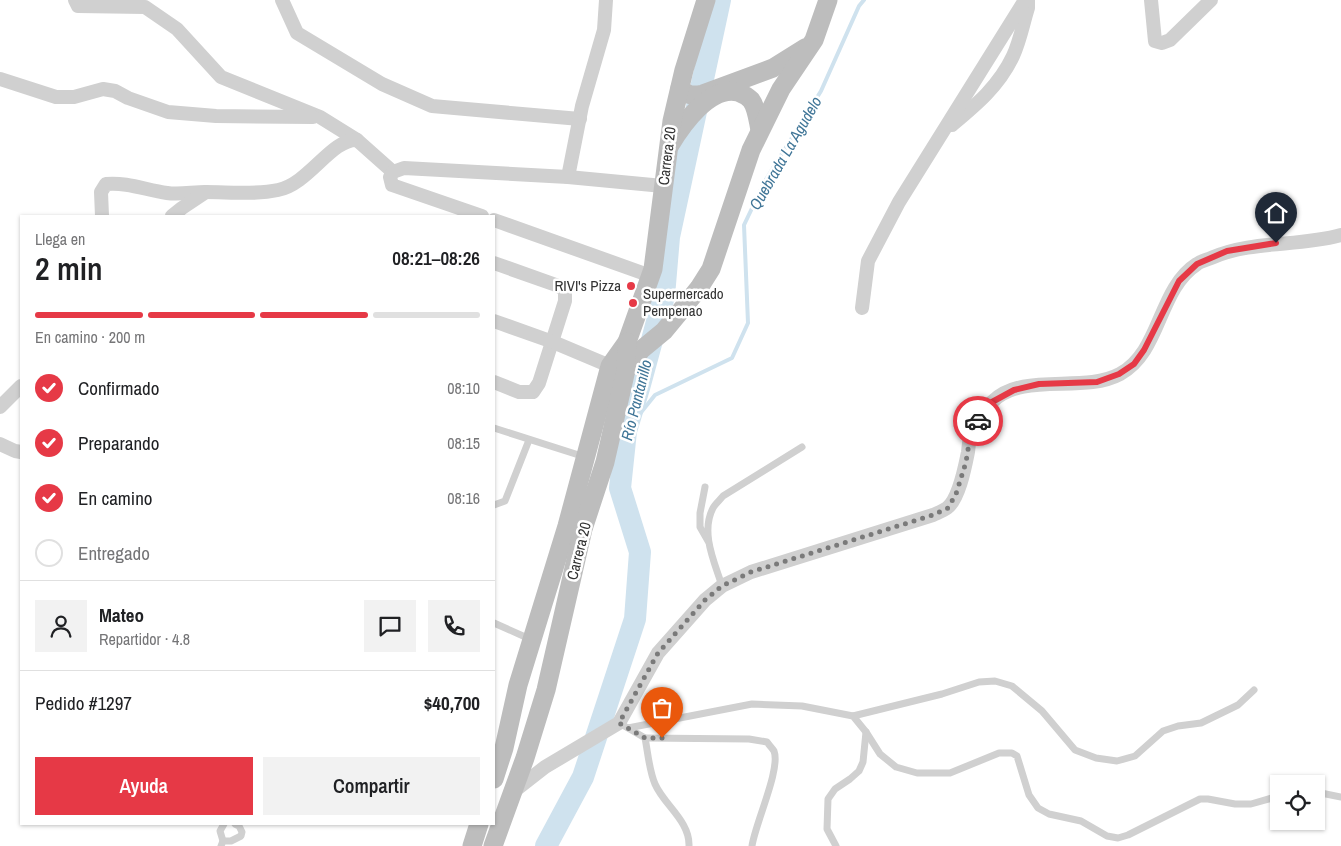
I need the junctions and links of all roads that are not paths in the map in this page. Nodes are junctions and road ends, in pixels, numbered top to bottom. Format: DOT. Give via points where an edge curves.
graph roads {
  1 [pos="75,0"];
  2 [pos="282,0"];
  3 [pos="606,0"];
  4 [pos="706,0"];
  5 [pos="828,0"];
  6 [pos="1026,0"];
  7 [pos="1151,0"];
  8 [pos="1211,0"];
  9 [pos="146,3"];
  10 [pos="814,40"];
  11 [pos="0,79"];
  12 [pos="680,88"];
  13 [pos="699,105"];
  14 [pos="320,117"];
  15 [pos="580,119"];
  16 [pos="760,130"];
  17 [pos="942,133"];
  18 [pos="357,140"];
  19 [pos="668,149"];
  20 [pos="393,172"];
  21 [pos="568,177"];
  22 [pos="663,186"];
  23 [pos="206,192"];
  24 [pos="102,215"];
  25 [pos="173,215"];
  26 [pos="479,215"];
  27 [pos="495,220"];
  28 [pos="1341,235"];
  29 [pos="495,263"];
  30 [pos="651,276"];
  31 [pos="862,308"];
  32 [pos="495,321"];
  33 [pos="553,342"];
  34 [pos="634,346"];
  35 [pos="618,368"];
  36 [pos="495,382"];
  37 [pos="20,387"];
  38 [pos="0,407"];
  39 [pos="495,428"];
  40 [pos="529,440"];
  41 [pos="0,444"];
  42 [pos="802,447"];
  43 [pos="20,452"];
  44 [pos="586,458"];
  45 [pos="705,487"];
  46 [pos="495,505"];
  47 [pos="708,542"];
  48 [pos="722,586"];
  49 [pos="495,623"];
  50 [pos="532,640"];
  51 [pos="1254,690"];
  52 [pos="853,716"];
  53 [pos="620,726"];
  54 [pos="866,732"];
  55 [pos="645,738"];
  56 [pos="495,774"];
  57 [pos="512,792"];
  58 [pos="1325,794"];
  59 [pos="1341,797"];
  60 [pos="1270,799"];
  61 [pos="224,825"];
  62 [pos="237,825"];
  63 [pos="479,825"];
  64 [pos="222,844"];
  65 [pos="472,846"];
  66 [pos="492,846"];
  67 [pos="688,846"];
  68 [pos="752,846"];
  69 [pos="836,846"];
  1 -- 9 [label="street" via="78,6"];
  2 -- 15 [label="street" via="297,32 382,84 432,106"];
  3 -- 15 [label="street" via="604,30"];
  4 -- 12 [label="main road, Carrera 20"];
  5 -- 10 [label="main road"];
  6 -- 17 [label="street"];
  6 -- 17 [label="street" via="1028,8 1013,56 1002,76 985,97"];
  7 -- 8 [label="street" via="1155,41 1162,43 1170,40"];
  9 -- 14 [label="street" via="178,29 221,76"];
  10 -- 13 [label="main road" via="773,68"];
  10 -- 16 [label="main road" via="781,89"];
  11 -- 14 [label="street" via="56,97 74,98 103,89 116,91 168,112"];
  12 -- 13 [label="main road"];
  12 -- 19 [label="main road, Carrera 20"];
  13 -- 16 [label="main road" via="719,94 733,91 744,94 752,101"];
  13 -- 19 [label="main road"];
  14 -- 18 [label="street"];
  15 -- 21 [label="street"];
  16 -- 34 [label="main road" via="711,269 664,331"];
  17 -- 31 [label="street" via="899,202 868,261"];
  18 -- 20 [label="street"];
  18 -- 23 [label="street" via="350,140 332,151 295,184 278,190"];
  19 -- 22 [label="main road, Carrera 20"];
  20 -- 21 [label="street" via="404,168"];
  20 -- 26 [label="street" via="390,177 392,185"];
  21 -- 22 [label="street"];
  22 -- 30 [label="main road, Carrera 20"];
  23 -- 24 [label="street" via="169,193 126,184 106,184 101,192"];
  23 -- 25 [label="street"];
  27 -- 30 [label="street"];
  28 -- 48 [label="street" via="1261,244 1227,251 1197,264 1179,281 1134,364 1097,382 1039,384 1014,390 992,402 971,431 966,462 948,508 751,572"];
  29 -- 33 [label="street" via="564,290 565,301"];
  30 -- 34 [label="main road, Carrera 20"];
  32 -- 33 [label="street"];
  33 -- 35 [label="street"];
  33 -- 36 [label="street" via="533,392 520,392"];
  34 -- 35 [label="main road, Carrera 20"];
  35 -- 44 [label="main road, Carrera 20"];
  35 -- 57 [label="main road, Carrera 20" via="605,462 583,529 546,690"];
  37 -- 38 [label="street"];
  39 -- 40 [label="lane"];
  40 -- 44 [label="lane"];
  40 -- 46 [label="lane" via="505,501"];
  41 -- 43 [label="street"];
  42 -- 47 [label="lane" via="723,496 709,519"];
  44 -- 50 [label="main road, Carrera 20"];
  45 -- 47 [label="lane" via="700,527"];
  47 -- 48 [label="lane"];
  48 -- 53 [label="street" via="705,600 658,653"];
  49 -- 50 [label="lane"];
  50 -- 56 [label="main road, Carrera 20"];
  51 -- 52 [label="lane" via="1238,705 1201,723 1163,731 1135,756 1117,762 1075,750 1042,711 1012,686 995,681 980,682"];
  52 -- 53 [label="lane" via="802,706 752,704"];
  52 -- 54 [label="lane"];
  53 -- 55 [label="lane"];
  53 -- 57 [label="street" via="545,767"];
  54 -- 60 [label="lane" via="890,763 917,773 950,773 999,753 1012,753 1017,756 1029,794 1038,808 1049,814 1081,821 1107,836 1118,838 1192,801 1208,799 1251,804"];
  54 -- 69 [label="lane" via="863,762 858,771 836,788 828,799 827,829"];
  55 -- 67 [label="lane" via="656,786 683,824"];
  55 -- 68 [label="lane" via="767,742 774,752 774,769"];
  57 -- 66 [label="main road, Carrera 20"];
  58 -- 59 [label="lane"];
  61 -- 64 [label="lane" via="220,832"];
  62 -- 64 [label="lane" via="241,836"];
  63 -- 65 [label="main road"];
}
